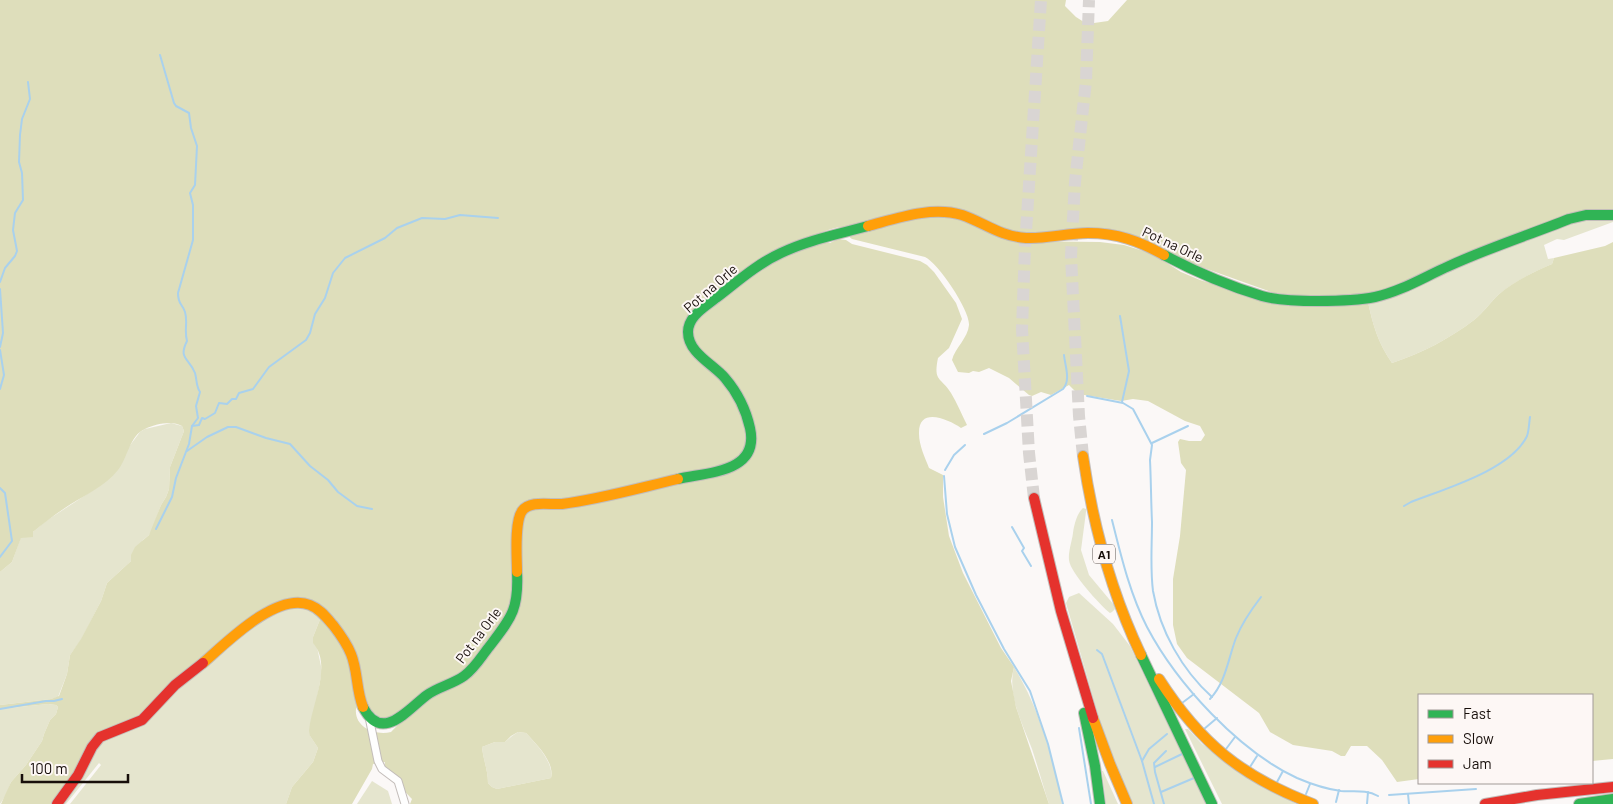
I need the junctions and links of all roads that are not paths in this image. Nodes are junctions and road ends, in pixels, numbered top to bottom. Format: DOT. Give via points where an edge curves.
graph roads {
  1 [pos="1613,215"];
  2 [pos="1083,456"];
  3 [pos="1034,498"];
  4 [pos="1138,648"];
  5 [pos="1079,678"];
  6 [pos="370,716"];
  7 [pos="1613,787"];
  8 [pos="1613,799"];
  9 [pos="57,804"];
  10 [pos="406,804"];
  11 [pos="1100,804"];
  12 [pos="1127,804"];
  13 [pos="1212,804"];
  14 [pos="1313,804"];
  15 [pos="1485,804"];
  16 [pos="1579,804"];
  1 -- 6 [label="main road, Pot na Orle" via="1586,215 1570,220 1449,266 1393,292 1337,300 1263,296 1186,267 1129,238 1089,233 1040,238 1012,236 953,213 910,215 797,246 754,269 692,318 689,325 690,343 725,378 745,409 752,438 747,456 718,472 580,502 529,506 523,510 518,526 515,604 512,614 484,654 462,678 438,688 396,721 382,723"];
  2 -- 4 [label="main road, A1" via="1103,552"];
  3 -- 5 [label="main road"];
  4 -- 13 [label="main road, A1"];
  4 -- 14 [label="main road" via="1177,706 1215,748 1259,781"];
  5 -- 11 [label="main road"];
  5 -- 12 [label="main road" via="1106,757"];
  6 -- 9 [label="main road" via="359,698 356,669 343,639 311,604 284,606 250,624 175,685 142,720 100,737"];
  6 -- 10 [label="street" via="378,761 382,769 398,781"];
  7 -- 15 [label="main road"];
  8 -- 16 [label="main road"];
}
